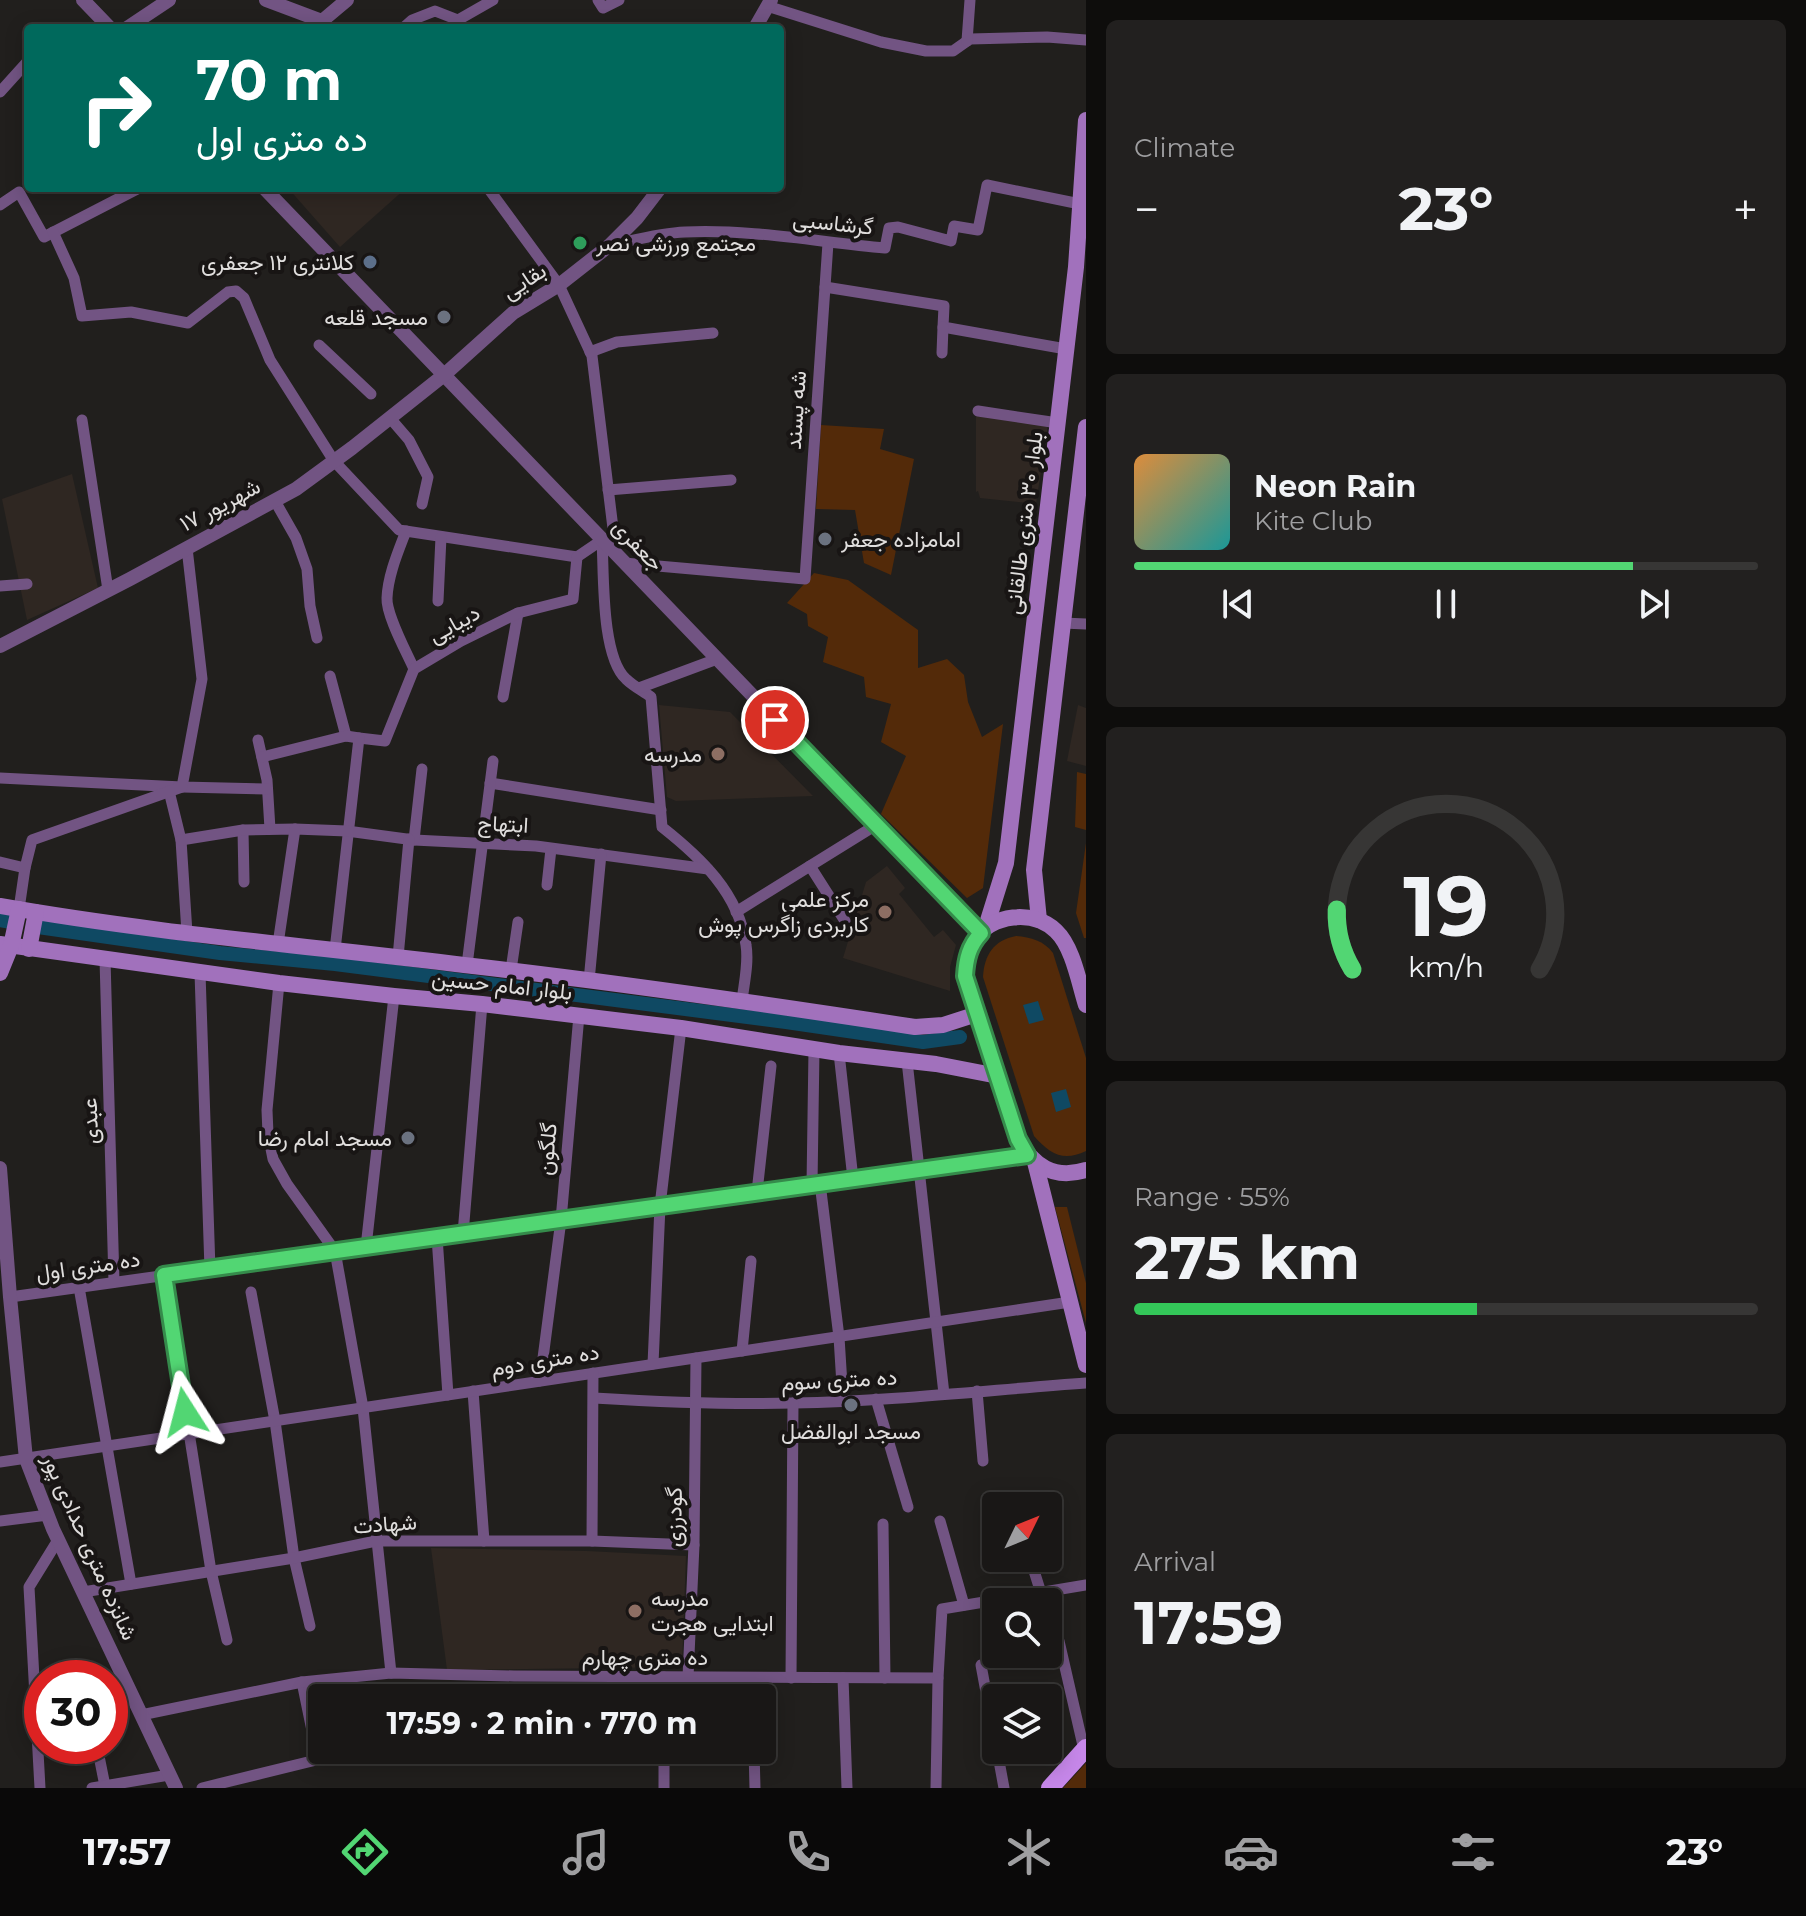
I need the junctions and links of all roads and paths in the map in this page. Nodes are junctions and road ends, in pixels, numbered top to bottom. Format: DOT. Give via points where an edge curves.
graph roads {
  1 [pos="83,0"];
  2 [pos="169,0"];
  3 [pos="266,0"];
  4 [pos="347,0"];
  5 [pos="493,0"];
  6 [pos="598,0"];
  7 [pos="619,0"];
  8 [pos="970,0"];
  9 [pos="769,3"];
  10 [pos="106,24"];
  11 [pos="133,24"];
  12 [pos="324,24"];
  13 [pos="327,24"];
  14 [pos="408,24"];
  15 [pos="757,24"];
  16 [pos="1086,40"];
  17 [pos="967,41"];
  18 [pos="24,65"];
  19 [pos="0,92"];
  20 [pos="1086,120"];
  21 [pos="130,192"];
  22 [pos="268,192"];
  23 [pos="491,192"];
  24 [pos="657,192"];
  25 [pos="1080,204"];
  26 [pos="0,205"];
  27 [pos="53,232"];
  28 [pos="828,243"];
  29 [pos="610,245"];
  30 [pos="559,285"];
  31 [pos="825,287"];
  32 [pos="943,327"];
  33 [pos="713,333"];
  34 [pos="319,345"];
  35 [pos="1066,349"];
  36 [pos="590,352"];
  37 [pos="942,353"];
  38 [pos="444,375"];
  39 [pos="371,394"];
  40 [pos="978,411"];
  41 [pos="390,418"];
  42 [pos="82,420"];
  43 [pos="1058,423"];
  44 [pos="1086,427"];
  45 [pos="334,461"];
  46 [pos="1083,478"];
  47 [pos="731,480"];
  48 [pos="608,490"];
  49 [pos="275,501"];
  50 [pos="422,504"];
  51 [pos="406,531"];
  52 [pos="441,537"];
  53 [pos="602,540"];
  54 [pos="187,548"];
  55 [pos="577,557"];
  56 [pos="620,558"];
  57 [pos="27,584"];
  58 [pos="0,586"];
  59 [pos="108,590"];
  60 [pos="438,601"];
  61 [pos="518,613"];
  62 [pos="1063,623"];
  63 [pos="1086,624"];
  64 [pos="317,638"];
  65 [pos="0,646"];
  66 [pos="717,659"];
  67 [pos="414,669"];
  68 [pos="330,676"];
  69 [pos="639,688"];
  70 [pos="503,697"];
  71 [pos="353,737"];
  72 [pos="258,740"];
  73 [pos="262,757"];
  74 [pos="493,761"];
  75 [pos="422,769"];
  76 [pos="0,778"];
  77 [pos="490,783"];
  78 [pos="182,787"];
  79 [pos="267,789"];
  80 [pos="169,791"];
  81 [pos="661,810"];
  82 [pos="876,825"];
  83 [pos="270,829"];
  84 [pos="295,829"];
  85 [pos="243,830"];
  86 [pos="347,831"];
  87 [pos="181,840"];
  88 [pos="411,840"];
  89 [pos="482,843"];
  90 [pos="551,849"];
  91 [pos="601,854"];
  92 [pos="0,862"];
  93 [pos="810,866"];
  94 [pos="25,868"];
  95 [pos="708,869"];
  96 [pos="244,882"];
  97 [pos="547,885"];
  98 [pos="0,906"];
  99 [pos="28,911"];
  100 [pos="736,912"];
  101 [pos="1039,920"];
  102 [pos="845,921"];
  103 [pos="518,922"];
  104 [pos="984,930"];
  105 [pos="187,933"];
  106 [pos="278,944"];
  107 [pos="6,945"];
  108 [pos="29,949"];
  109 [pos="335,950"];
  110 [pos="1078,954"];
  111 [pos="398,957"];
  112 [pos="105,959"];
  113 [pos="467,965"];
  114 [pos="511,970"];
  115 [pos="0,973"];
  116 [pos="200,973"];
  117 [pos="589,981"];
  118 [pos="279,983"];
  119 [pos="394,996"];
  120 [pos="742,1001"];
  121 [pos="482,1004"];
  122 [pos="1086,1005"];
  123 [pos="977,1014"];
  124 [pos="579,1015"];
  125 [pos="681,1028"];
  126 [pos="814,1049"];
  127 [pos="839,1053"];
  128 [pos="907,1061"];
  129 [pos="771,1066"];
  130 [pos="998,1076"];
  131 [pos="1031,1158"];
  132 [pos="0,1168"];
  133 [pos="920,1169"];
  134 [pos="1086,1170"];
  135 [pos="853,1179"];
  136 [pos="816,1184"];
  137 [pos="757,1192"];
  138 [pos="660,1206"];
  139 [pos="561,1220"];
  140 [pos="463,1234"];
  141 [pos="437,1237"];
  142 [pos="366,1247"];
  143 [pos="335,1251"];
  144 [pos="751,1261"];
  145 [pos="210,1269"];
  146 [pos="4,1274"];
  147 [pos="164,1275"];
  148 [pos="114,1282"];
  149 [pos="79,1287"];
  150 [pos="251,1292"];
  151 [pos="10,1297"];
  152 [pos="1070,1302"];
  153 [pos="935,1322"];
  154 [pos="839,1337"];
  155 [pos="742,1351"];
  156 [pos="696,1358"];
  157 [pos="653,1364"];
  158 [pos="1086,1365"];
  159 [pos="593,1373"];
  160 [pos="540,1381"];
  161 [pos="1086,1383"];
  162 [pos="473,1391"];
  163 [pos="977,1391"];
  164 [pos="944,1394"];
  165 [pos="448,1395"];
  166 [pos="594,1398"];
  167 [pos="876,1399"];
  168 [pos="843,1401"];
  169 [pos="695,1403"];
  170 [pos="793,1403"];
  171 [pos="363,1408"];
  172 [pos="275,1421"];
  173 [pos="188,1434"];
  174 [pos="107,1446"];
  175 [pos="26,1459"];
  176 [pos="983,1461"];
  177 [pos="0,1462"];
  178 [pos="908,1507"];
  179 [pos="48,1515"];
  180 [pos="0,1521"];
  181 [pos="940,1521"];
  182 [pos="883,1524"];
  183 [pos="58,1540"];
  184 [pos="376,1541"];
  185 [pos="484,1541"];
  186 [pos="592,1541"];
  187 [pos="694,1545"];
  188 [pos="294,1558"];
  189 [pos="211,1571"];
  190 [pos="131,1584"];
  191 [pos="1086,1585"];
  192 [pos="1062,1589"];
  193 [pos="83,1592"];
  194 [pos="982,1602"];
  195 [pos="964,1605"];
  196 [pos="310,1626"];
  197 [pos="227,1640"];
  198 [pos="1062,1653"];
  199 [pos="981,1665"];
  200 [pos="391,1673"];
  201 [pos="664,1677"];
  202 [pos="688,1677"];
  203 [pos="751,1678"];
  204 [pos="791,1678"];
  205 [pos="843,1678"];
  206 [pos="885,1678"];
  207 [pos="938,1678"];
  208 [pos="302,1682"];
  209 [pos="664,1684"];
  210 [pos="751,1684"];
  211 [pos="984,1684"];
  212 [pos="308,1711"];
  213 [pos="141,1715"];
  214 [pos="1085,1749"];
  215 [pos="308,1762"];
  216 [pos="98,1764"];
  217 [pos="664,1764"];
  218 [pos="754,1764"];
  219 [pos="999,1764"];
  220 [pos="172,1782"];
  221 [pos="99,1787"];
  222 [pos="40,1788"];
  223 [pos="202,1788"];
  224 [pos="664,1788"];
  225 [pos="755,1788"];
  226 [pos="847,1788"];
  227 [pos="936,1788"];
  228 [pos="1004,1788"];
  229 [pos="1050,1788"];
  1 -- 10 [label="street"];
  2 -- 11 [label="street"];
  3 -- 12 [label="street"];
  4 -- 13 [label="street"];
  5 -- 14 [label="street" via="458,20 435,11"];
  6 -- 7 [label="street" via="603,8"];
  8 -- 17 [label="street"];
  9 -- 15 [label="street"];
  9 -- 17 [label="street" via="881,42 926,51 953,51"];
  16 -- 17 [label="street"];
  18 -- 19 [label="street"];
  20 -- 25 [label="main road, بلوار ۳۰ متری طالقانی"];
  21 -- 27 [label="street"];
  22 -- 38 [label="street, جعفری"];
  23 -- 30 [label="street"];
  24 -- 29 [label="street, بقایی"];
  25 -- 28 [label="street, گرشاسبی" via="987,185 978,230 954,226 951,241 898,227 889,228 885,248"];
  25 -- 35 [label="main road, بلوار ۳۰ متری طالقانی"];
  26 -- 27 [label="street" via="19,192 44,237"];
  27 -- 45 [label="street" via="74,278 82,316 131,312 188,323 236,291 244,298 270,360"];
  28 -- 29 [label="street, گرشاسبی" via="682,232"];
  28 -- 31 [label="street, شه پسند"];
  29 -- 30 [label="street, بقایی"];
  30 -- 36 [label="street"];
  30 -- 38 [label="street, بقایی" via="513,313"];
  31 -- 32 [label="street" via="944,306"];
  31 -- 56 [label="street, شه پسند" via="805,579"];
  32 -- 35 [label="street"];
  32 -- 37 [label="street"];
  33 -- 36 [label="street" via="617,342"];
  34 -- 39 [label="street"];
  35 -- 43 [label="main road, بلوار ۳۰ متری طالقانی"];
  36 -- 48 [label="street"];
  38 -- 41 [label="street, ۱۷ شهریور"];
  38 -- 53 [label="street, جعفری"];
  40 -- 43 [label="street"];
  41 -- 45 [label="street, ۱۷ شهریور"];
  41 -- 50 [label="street" via="409,440 428,477"];
  42 -- 59 [label="street"];
  43 -- 104 [label="main road, بلوار ۳۰ متری طالقانی" via="1006,863"];
  44 -- 46 [label="main road"];
  45 -- 49 [label="street, ۱۷ شهریور"];
  45 -- 51 [label="street" via="399,530"];
  46 -- 62 [label="main road"];
  47 -- 48 [label="street"];
  48 -- 56 [label="street"];
  49 -- 54 [label="street, ۱۷ شهریور"];
  49 -- 64 [label="street" via="307,569"];
  51 -- 52 [label="street"];
  51 -- 67 [label="street" via="386,601"];
  52 -- 55 [label="street"];
  52 -- 60 [label="street"];
  53 -- 55 [label="street"];
  53 -- 56 [label="street, جعفری"];
  53 -- 69 [label="street" via="607,630 616,665"];
  54 -- 59 [label="street, ۱۷ شهریور"];
  54 -- 78 [label="street" via="202,679"];
  55 -- 61 [label="street, دیبایی" via="573,599"];
  56 -- 66 [label="street, جعفری"];
  57 -- 58 [label="street"];
  59 -- 65 [label="street, ۱۷ شهریور"];
  61 -- 67 [label="street, دیبایی"];
  61 -- 70 [label="street"];
  62 -- 63 [label="street"];
  62 -- 101 [label="main road" via="1034,870"];
  66 -- 69 [label="street"];
  66 -- 82 [label="street, جعفری"];
  67 -- 71 [label="street, دیبایی" via="385,741"];
  68 -- 71 [label="street"];
  69 -- 81 [label="street" via="651,697"];
  71 -- 73 [label="street"];
  71 -- 86 [label="street"];
  72 -- 73 [label="street"];
  73 -- 79 [label="street"];
  74 -- 77 [label="street"];
  75 -- 88 [label="street"];
  76 -- 78 [label="street"];
  77 -- 81 [label="street"];
  77 -- 89 [label="street"];
  78 -- 79 [label="street"];
  78 -- 80 [label="street"];
  79 -- 83 [label="street"];
  80 -- 87 [label="street"];
  80 -- 94 [label="street" via="32,840"];
  81 -- 95 [label="street" via="662,827"];
  82 -- 93 [label="street"];
  82 -- 104 [label="street, جعفری"];
  83 -- 84 [label="street, ابتهاج"];
  83 -- 85 [label="street, ابتهاج"];
  84 -- 86 [label="street, ابتهاج"];
  84 -- 106 [label="street"];
  85 -- 87 [label="street, ابتهاج"];
  85 -- 96 [label="street"];
  86 -- 88 [label="street, ابتهاج"];
  86 -- 109 [label="street"];
  87 -- 105 [label="street"];
  88 -- 89 [label="street, ابتهاج"];
  88 -- 111 [label="street"];
  89 -- 90 [label="street, ابتهاج"];
  89 -- 113 [label="street"];
  90 -- 91 [label="street, ابتهاج"];
  90 -- 97 [label="street"];
  91 -- 95 [label="street, ابتهاج"];
  91 -- 117 [label="street"];
  92 -- 94 [label="street"];
  93 -- 100 [label="street"];
  93 -- 102 [label="street"];
  94 -- 99 [label="street"];
  95 -- 100 [label="street"];
  98 -- 99 [label="main road, بلوار امام حسین"];
  99 -- 105 [label="main road, بلوار امام حسین"];
  99 -- 107 [label="main road"];
  99 -- 108 [label="main road"];
  100 -- 120 [label="street" via="746,946"];
  101 -- 104 [label="main road" via="1003,919"];
  101 -- 110 [label="main road"];
  103 -- 114 [label="street"];
  104 -- 123 [label="main road, بلوار ۳۰ متری طالقانی" via="974,941 965,976"];
  105 -- 106 [label="main road, بلوار امام حسین"];
  106 -- 109 [label="main road, بلوار امام حسین"];
  107 -- 108 [label="main road, بلوار امام حسین"];
  107 -- 115 [label="main road"];
  108 -- 112 [label="main road, بلوار امام حسین"];
  109 -- 111 [label="main road, بلوار امام حسین"];
  110 -- 122 [label="main road"];
  111 -- 113 [label="main road, بلوار امام حسین"];
  112 -- 116 [label="main road, بلوار امام حسین"];
  112 -- 148 [label="street, عبدی"];
  113 -- 114 [label="main road, بلوار امام حسین"];
  114 -- 117 [label="main road, بلوار امام حسین"];
  116 -- 118 [label="main road, بلوار امام حسین"];
  116 -- 145 [label="street"];
  117 -- 120 [label="main road, بلوار امام حسین"];
  118 -- 119 [label="main road, بلوار امام حسین"];
  118 -- 143 [label="street" via="267,1110 270,1146 287,1184"];
  119 -- 121 [label="main road, بلوار امام حسین"];
  119 -- 142 [label="street"];
  120 -- 123 [label="main road, بلوار امام حسین" via="915,1027"];
  121 -- 124 [label="main road, بلوار امام حسین"];
  121 -- 140 [label="street"];
  123 -- 130 [label="main road, بلوار ۳۰ متری طالقانی"];
  124 -- 125 [label="main road, بلوار امام حسین"];
  124 -- 139 [label="street, گلگون"];
  125 -- 126 [label="main road, بلوار امام حسین"];
  125 -- 138 [label="street"];
  126 -- 127 [label="main road, بلوار امام حسین"];
  126 -- 136 [label="street"];
  127 -- 128 [label="main road, بلوار امام حسین"];
  127 -- 135 [label="street"];
  128 -- 130 [label="main road, بلوار امام حسین"];
  128 -- 133 [label="street"];
  129 -- 137 [label="street"];
  130 -- 131 [label="main road, بلوار ۳۰ متری طالقانی" via="1018,1139"];
  131 -- 133 [label="street, ده متری اول"];
  131 -- 134 [label="main road" via="1057,1173"];
  131 -- 152 [label="main road, بلوار ۳۰ متری طالقانی"];
  132 -- 146 [label="street, شانزده متری حدادی پور"];
  133 -- 135 [label="street, ده متری اول"];
  133 -- 153 [label="street"];
  135 -- 136 [label="street, ده متری اول"];
  136 -- 137 [label="street, ده متری اول"];
  136 -- 154 [label="street"];
  137 -- 138 [label="street, ده متری اول"];
  138 -- 139 [label="street, ده متری اول"];
  138 -- 157 [label="street"];
  139 -- 140 [label="street, ده متری اول"];
  139 -- 160 [label="street, گلگون"];
  140 -- 141 [label="street, ده متری اول"];
  141 -- 142 [label="street, ده متری اول"];
  141 -- 165 [label="street"];
  142 -- 143 [label="street, ده متری اول"];
  143 -- 145 [label="street, ده متری اول"];
  143 -- 171 [label="street"];
  144 -- 155 [label="street"];
  145 -- 147 [label="street, ده متری اول"];
  146 -- 151 [label="street, شانزده متری حدادی پور"];
  147 -- 148 [label="street, ده متری اول"];
  147 -- 173 [label="street"];
  148 -- 149 [label="street, ده متری اول"];
  149 -- 151 [label="street, ده متری اول"];
  149 -- 174 [label="street"];
  150 -- 172 [label="street"];
  151 -- 175 [label="street, شانزده متری حدادی پور"];
  152 -- 153 [label="street, ده متری دوم"];
  152 -- 158 [label="main road, بلوار ۳۰ متری طالقانی"];
  153 -- 154 [label="street, ده متری دوم"];
  153 -- 164 [label="street"];
  154 -- 155 [label="street, ده متری دوم"];
  154 -- 168 [label="street"];
  155 -- 156 [label="street, ده متری دوم"];
  156 -- 157 [label="street, ده متری دوم"];
  156 -- 169 [label="street, گودرزی"];
  157 -- 159 [label="street, ده متری دوم"];
  159 -- 160 [label="street, ده متری دوم"];
  159 -- 166 [label="street"];
  160 -- 162 [label="street, ده متری دوم"];
  161 -- 163 [label="street, ده متری سوم"];
  162 -- 165 [label="street, ده متری دوم"];
  162 -- 185 [label="street"];
  163 -- 164 [label="street, ده متری سوم"];
  163 -- 176 [label="street"];
  164 -- 167 [label="street, ده متری سوم"];
  165 -- 171 [label="street, ده متری دوم"];
  166 -- 169 [label="street, ده متری سوم"];
  166 -- 186 [label="street"];
  167 -- 168 [label="street, ده متری سوم"];
  167 -- 178 [label="street"];
  168 -- 170 [label="street, ده متری سوم"];
  169 -- 170 [label="street, ده متری سوم"];
  169 -- 187 [label="street, گودرزی"];
  170 -- 204 [label="street"];
  171 -- 172 [label="street, ده متری دوم"];
  171 -- 184 [label="street"];
  172 -- 173 [label="street, ده متری دوم"];
  172 -- 188 [label="street"];
  173 -- 174 [label="street, ده متری دوم"];
  173 -- 189 [label="street"];
  174 -- 175 [label="street, ده متری دوم"];
  174 -- 190 [label="street"];
  175 -- 177 [label="street, ده متری دوم"];
  175 -- 179 [label="street, شانزده متری حدادی پور"];
  179 -- 180 [label="street"];
  179 -- 183 [label="street, شانزده متری حدادی پور"];
  181 -- 195 [label="street"];
  182 -- 206 [label="street"];
  183 -- 193 [label="street, شانزده متری حدادی پور"];
  183 -- 222 [label="street" via="29,1587"];
  184 -- 185 [label="street, شهادت"];
  184 -- 188 [label="street, شهادت"];
  184 -- 200 [label="street"];
  185 -- 186 [label="street, شهادت"];
  186 -- 187 [label="street, شهادت"];
  187 -- 202 [label="street, گودرزی"];
  188 -- 189 [label="street, شهادت"];
  188 -- 196 [label="street"];
  189 -- 190 [label="street, شهادت"];
  189 -- 197 [label="street"];
  190 -- 193 [label="street, شهادت"];
  191 -- 192 [label="street"];
  193 -- 213 [label="street, شانزده متری حدادی پور"];
  194 -- 195 [label="street"];
  195 -- 207 [label="street" via="942,1609"];
  198 -- 214 [label="street"];
  199 -- 211 [label="street"];
  200 -- 201 [label="street, ده متری چهارم"];
  200 -- 208 [label="street, ده متری چهارم"];
  201 -- 202 [label="street, ده متری چهارم"];
  201 -- 209 [label="street"];
  202 -- 203 [label="street, ده متری چهارم"];
  203 -- 204 [label="street, ده متری چهارم"];
  203 -- 210 [label="street"];
  204 -- 205 [label="street, ده متری چهارم"];
  205 -- 206 [label="street, ده متری چهارم"];
  205 -- 226 [label="street"];
  206 -- 207 [label="street, ده متری چهارم"];
  207 -- 227 [label="street"];
  208 -- 212 [label="street"];
  208 -- 213 [label="street, ده متری چهارم"];
  213 -- 220 [label="street, شانزده متری حدادی پور"];
  214 -- 229 [label="main road"];
  215 -- 223 [label="street"];
  216 -- 221 [label="street"];
  217 -- 224 [label="street"];
  218 -- 225 [label="street"];
  219 -- 228 [label="street"];
  220 -- 221 [label="street"];
}
